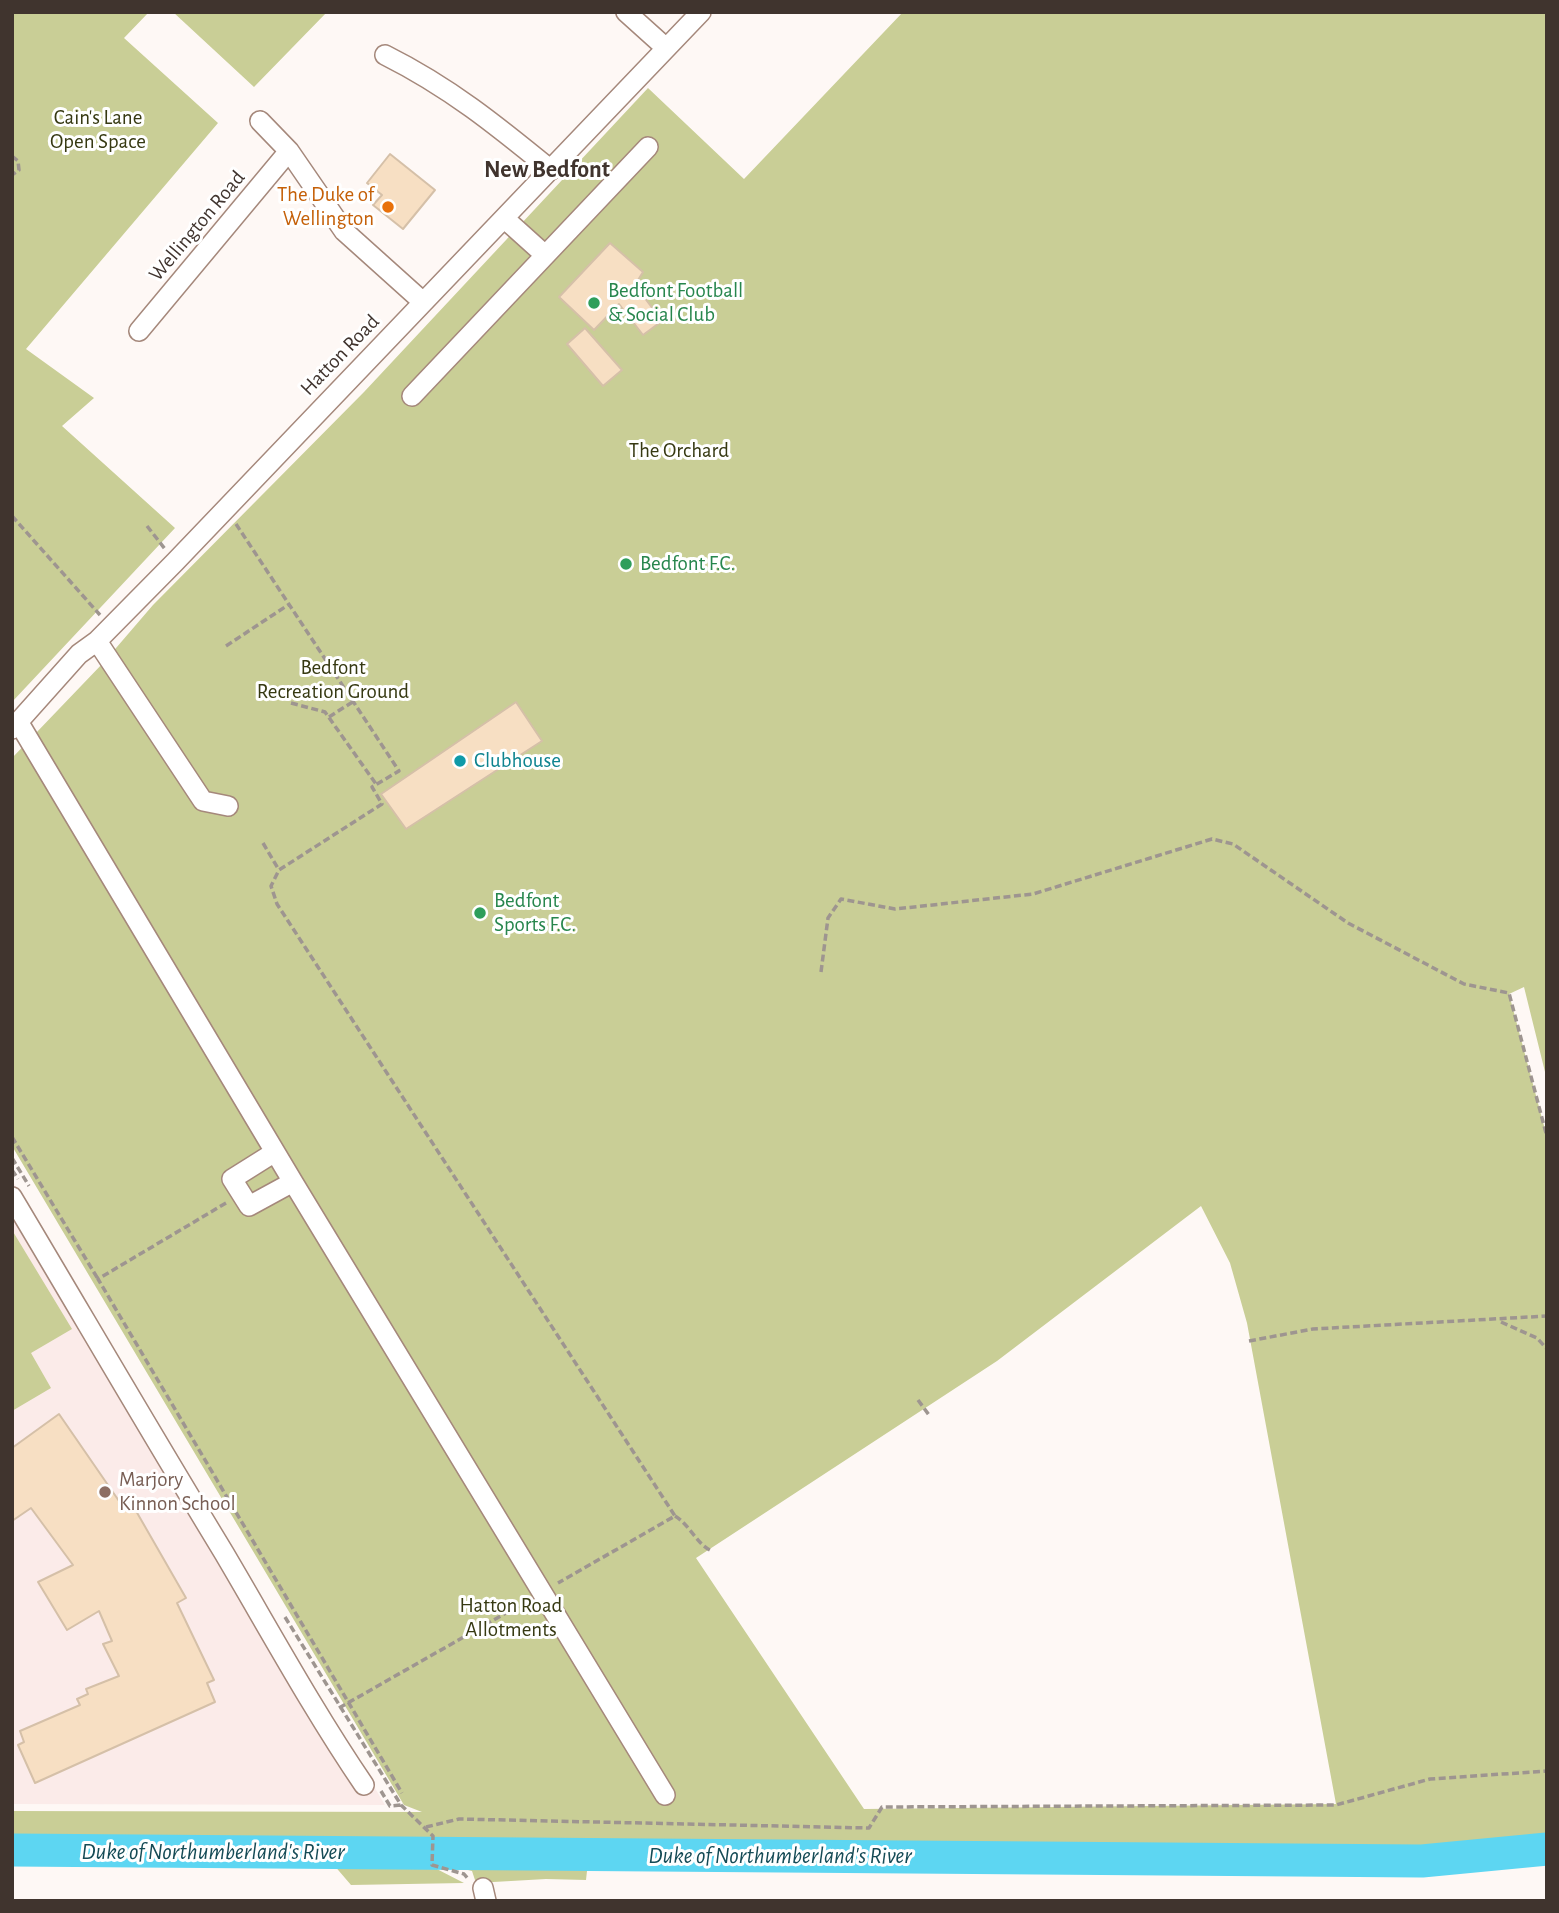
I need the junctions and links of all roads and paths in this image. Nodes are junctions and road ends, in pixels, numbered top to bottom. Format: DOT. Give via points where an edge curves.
graph roads {
  1 [pos="626,12"];
  2 [pos="701,12"];
  3 [pos="666,48"];
  4 [pos="385,55"];
  5 [pos="260,121"];
  6 [pos="648,147"];
  7 [pos="289,151"];
  8 [pos="12,156"];
  9 [pos="551,170"];
  10 [pos="12,175"];
  11 [pos="505,219"];
  12 [pos="545,255"];
  13 [pos="423,302"];
  14 [pos="139,331"];
  15 [pos="412,396"];
  16 [pos="225,508"];
  17 [pos="12,516"];
  18 [pos="148,526"];
  19 [pos="175,562"];
  20 [pos="289,604"];
  21 [pos="111,626"];
  22 [pos="97,641"];
  23 [pos="226,646"];
  24 [pos="354,701"];
  25 [pos="291,703"];
  26 [pos="329,717"];
  27 [pos="15,726"];
  28 [pos="376,784"];
  29 [pos="228,806"];
  30 [pos="263,843"];
  31 [pos="279,870"];
  32 [pos="821,971"];
  33 [pos="12,1136"];
  34 [pos="1547,1138"];
  35 [pos="275,1152"];
  36 [pos="293,1182"];
  37 [pos="242,1194"];
  38 [pos="12,1197"];
  39 [pos="98,1279"];
  40 [pos="1547,1316"];
  41 [pos="1498,1321"];
  42 [pos="1249,1341"];
  43 [pos="1547,1349"];
  44 [pos="918,1400"];
  45 [pos="929,1415"];
  46 [pos="675,1516"];
  47 [pos="712,1551"];
  48 [pos="542,1592"];
  49 [pos="349,1703"];
  50 [pos="339,1708"];
  51 [pos="1547,1771"];
  52 [pos="364,1785"];
  53 [pos="402,1793"];
  54 [pos="666,1795"];
  55 [pos="401,1805"];
  56 [pos="426,1827"];
  57 [pos="485,1894"];
  1 -- 3 [label="street"];
  2 -- 3 [label="street, Hatton Road"];
  3 -- 9 [label="street, Hatton Road"];
  4 -- 9 [label="street" via="433,79"];
  5 -- 7 [label="street"];
  6 -- 12 [label="street"];
  7 -- 13 [label="street" via="344,231"];
  7 -- 14 [label="street, Wellington Road"];
  8 -- 10 [label="path" via="18,160 19,170"];
  9 -- 11 [label="street, Hatton Road"];
  11 -- 12 [label="street"];
  11 -- 13 [label="street, Hatton Road"];
  12 -- 15 [label="street"];
  13 -- 16 [label="street, Hatton Road"];
  16 -- 19 [label="street, Hatton Road"];
  16 -- 20 [label="path"];
  17 -- 21 [label="path"];
  18 -- 19 [label="path"];
  19 -- 21 [label="street, Hatton Road"];
  20 -- 23 [label="path"];
  20 -- 24 [label="path"];
  21 -- 22 [label="street, Hatton Road"];
  22 -- 27 [label="street, Hatton Road" via="79,654"];
  22 -- 29 [label="street" via="204,801"];
  24 -- 26 [label="path"];
  24 -- 28 [label="path" via="399,771"];
  25 -- 26 [label="path"];
  26 -- 28 [label="path"];
  27 -- 35 [label="street"];
  28 -- 31 [label="path" via="372,787 382,804"];
  30 -- 31 [label="path"];
  31 -- 46 [label="path" via="271,886 277,904"];
  32 -- 34 [label="path" via="828,918 841,899 895,909 1033,894 1212,839 1233,844 1348,923 1464,984 1509,993"];
  33 -- 39 [label="path"];
  35 -- 36 [label="street"];
  35 -- 37 [label="street" via="232,1178"];
  36 -- 37 [label="street" via="249,1206"];
  36 -- 48 [label="street"];
  37 -- 39 [label="path"];
  38 -- 52 [label="street"];
  39 -- 49 [label="path"];
  40 -- 41 [label="path"];
  41 -- 42 [label="path" via="1313,1329"];
  41 -- 43 [label="path" via="1537,1338"];
  44 -- 45 [label="path"];
  46 -- 47 [label="path"];
  46 -- 48 [label="path"];
  48 -- 49 [label="path"];
  48 -- 54 [label="street"];
  49 -- 50 [label="path"];
  49 -- 53 [label="path"];
  51 -- 56 [label="path" via="1430,1779 1336,1805 881,1807 869,1828 459,1819"];
  55 -- 56 [label="path"];
  56 -- 57 [label="path" via="433,1836 432,1865 464,1874 472,1887"];
}
